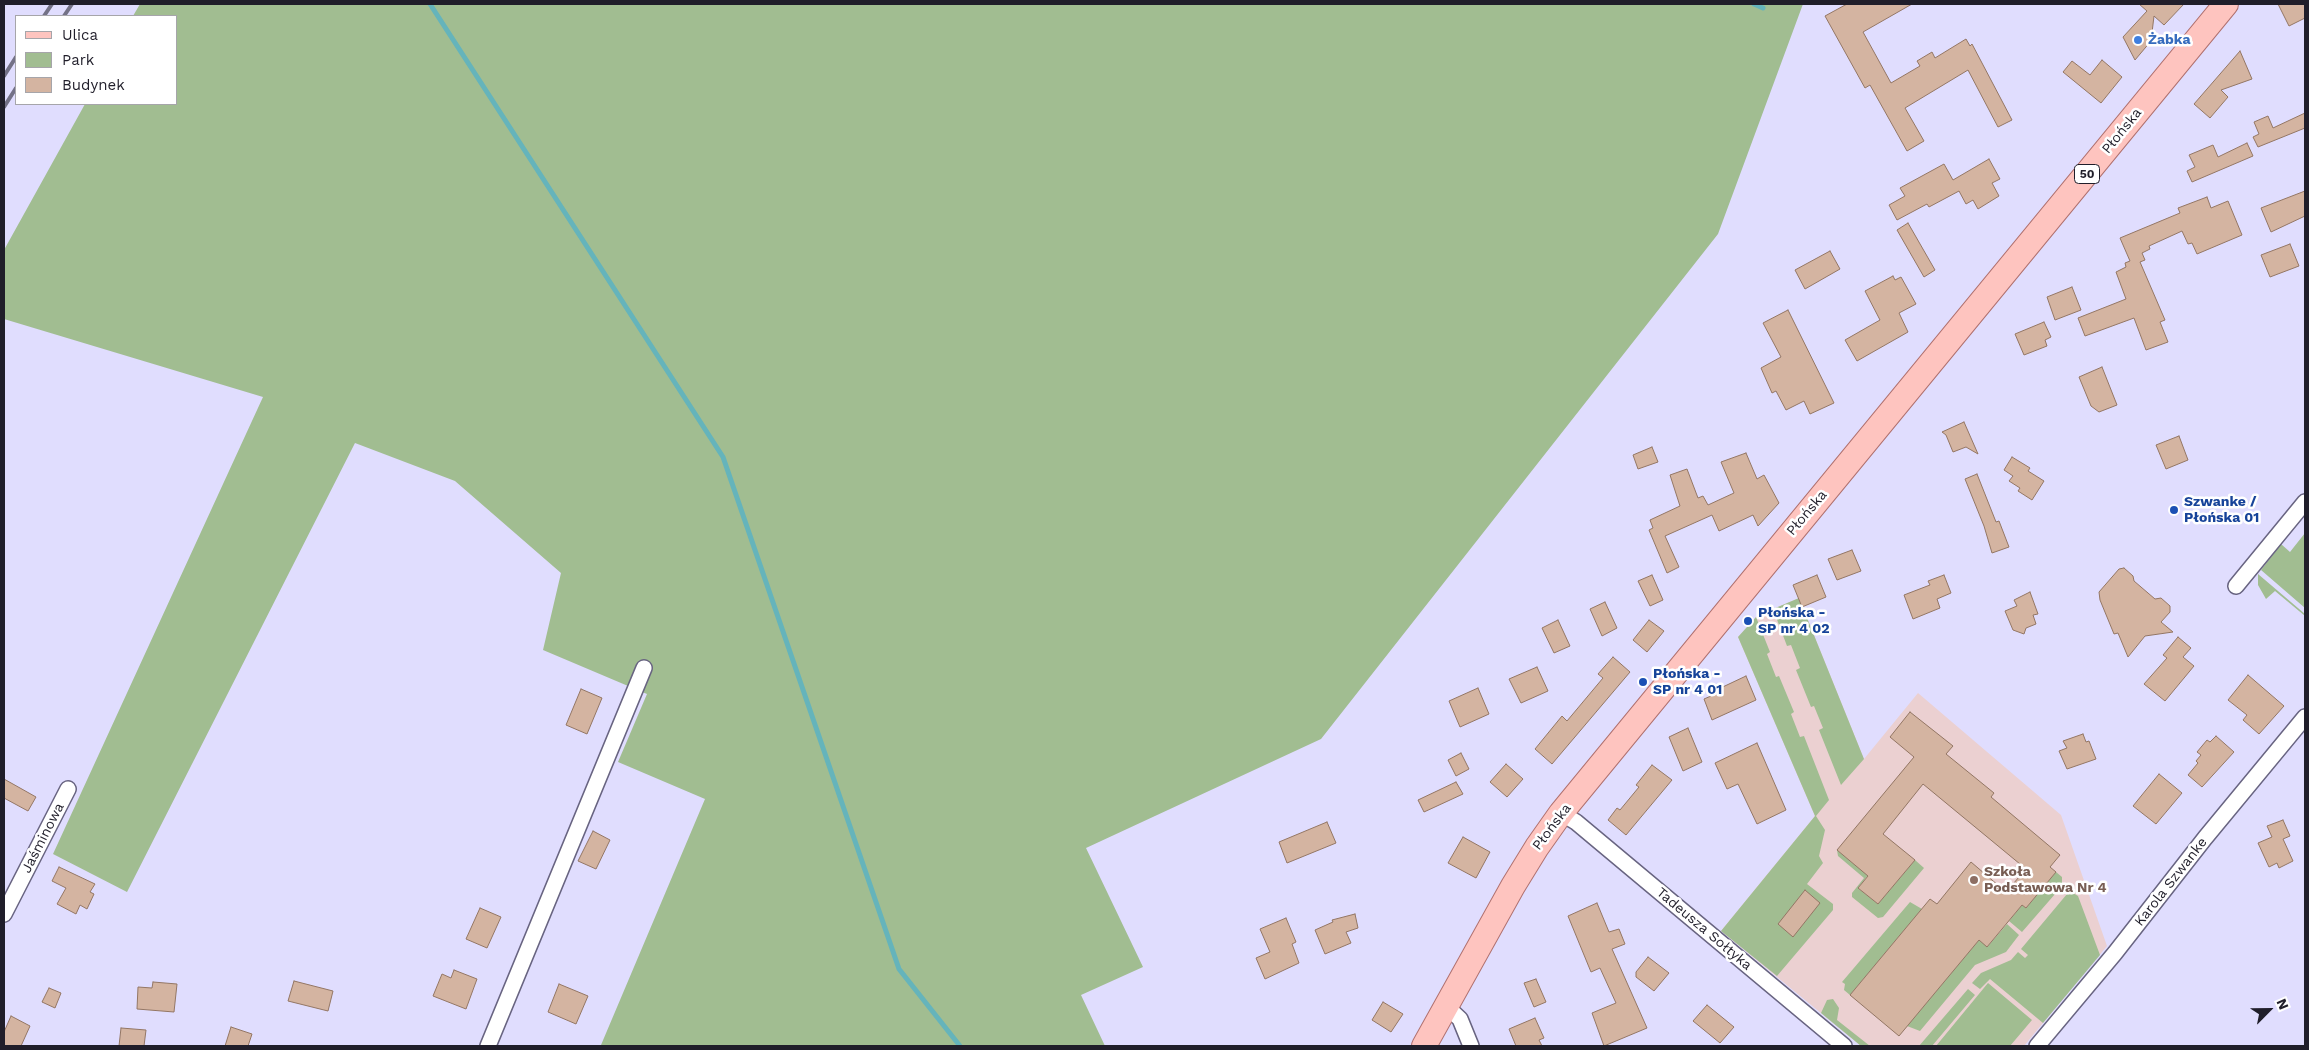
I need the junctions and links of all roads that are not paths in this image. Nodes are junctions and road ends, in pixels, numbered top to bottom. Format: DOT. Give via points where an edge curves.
graph roads {
  1 [pos="2226,4"];
  2 [pos="2305,502"];
  3 [pos="2236,586"];
  4 [pos="644,668"];
  5 [pos="2305,717"];
  6 [pos="68,788"];
  7 [pos="1561,813"];
  8 [pos="4,914"];
  9 [pos="1446,1006"];
  10 [pos="488,1046"];
  11 [pos="1424,1046"];
  12 [pos="1471,1046"];
  13 [pos="1844,1046"];
  14 [pos="2037,1046"];
  1 -- 7 [label="main road, Płońska / 50"];
  2 -- 3 [label="street"];
  4 -- 10 [label="street"];
  5 -- 14 [label="street, Karola Szwanke"];
  6 -- 8 [label="street, Jaśminowa"];
  7 -- 9 [label="main road, Płońska / 50" via="1513,886"];
  7 -- 13 [label="street, Tadeusza Sołtyka" via="1576,822"];
  9 -- 11 [label="main road, Płońska / 50"];
  9 -- 12 [label="street" via="1460,1019"];
}
